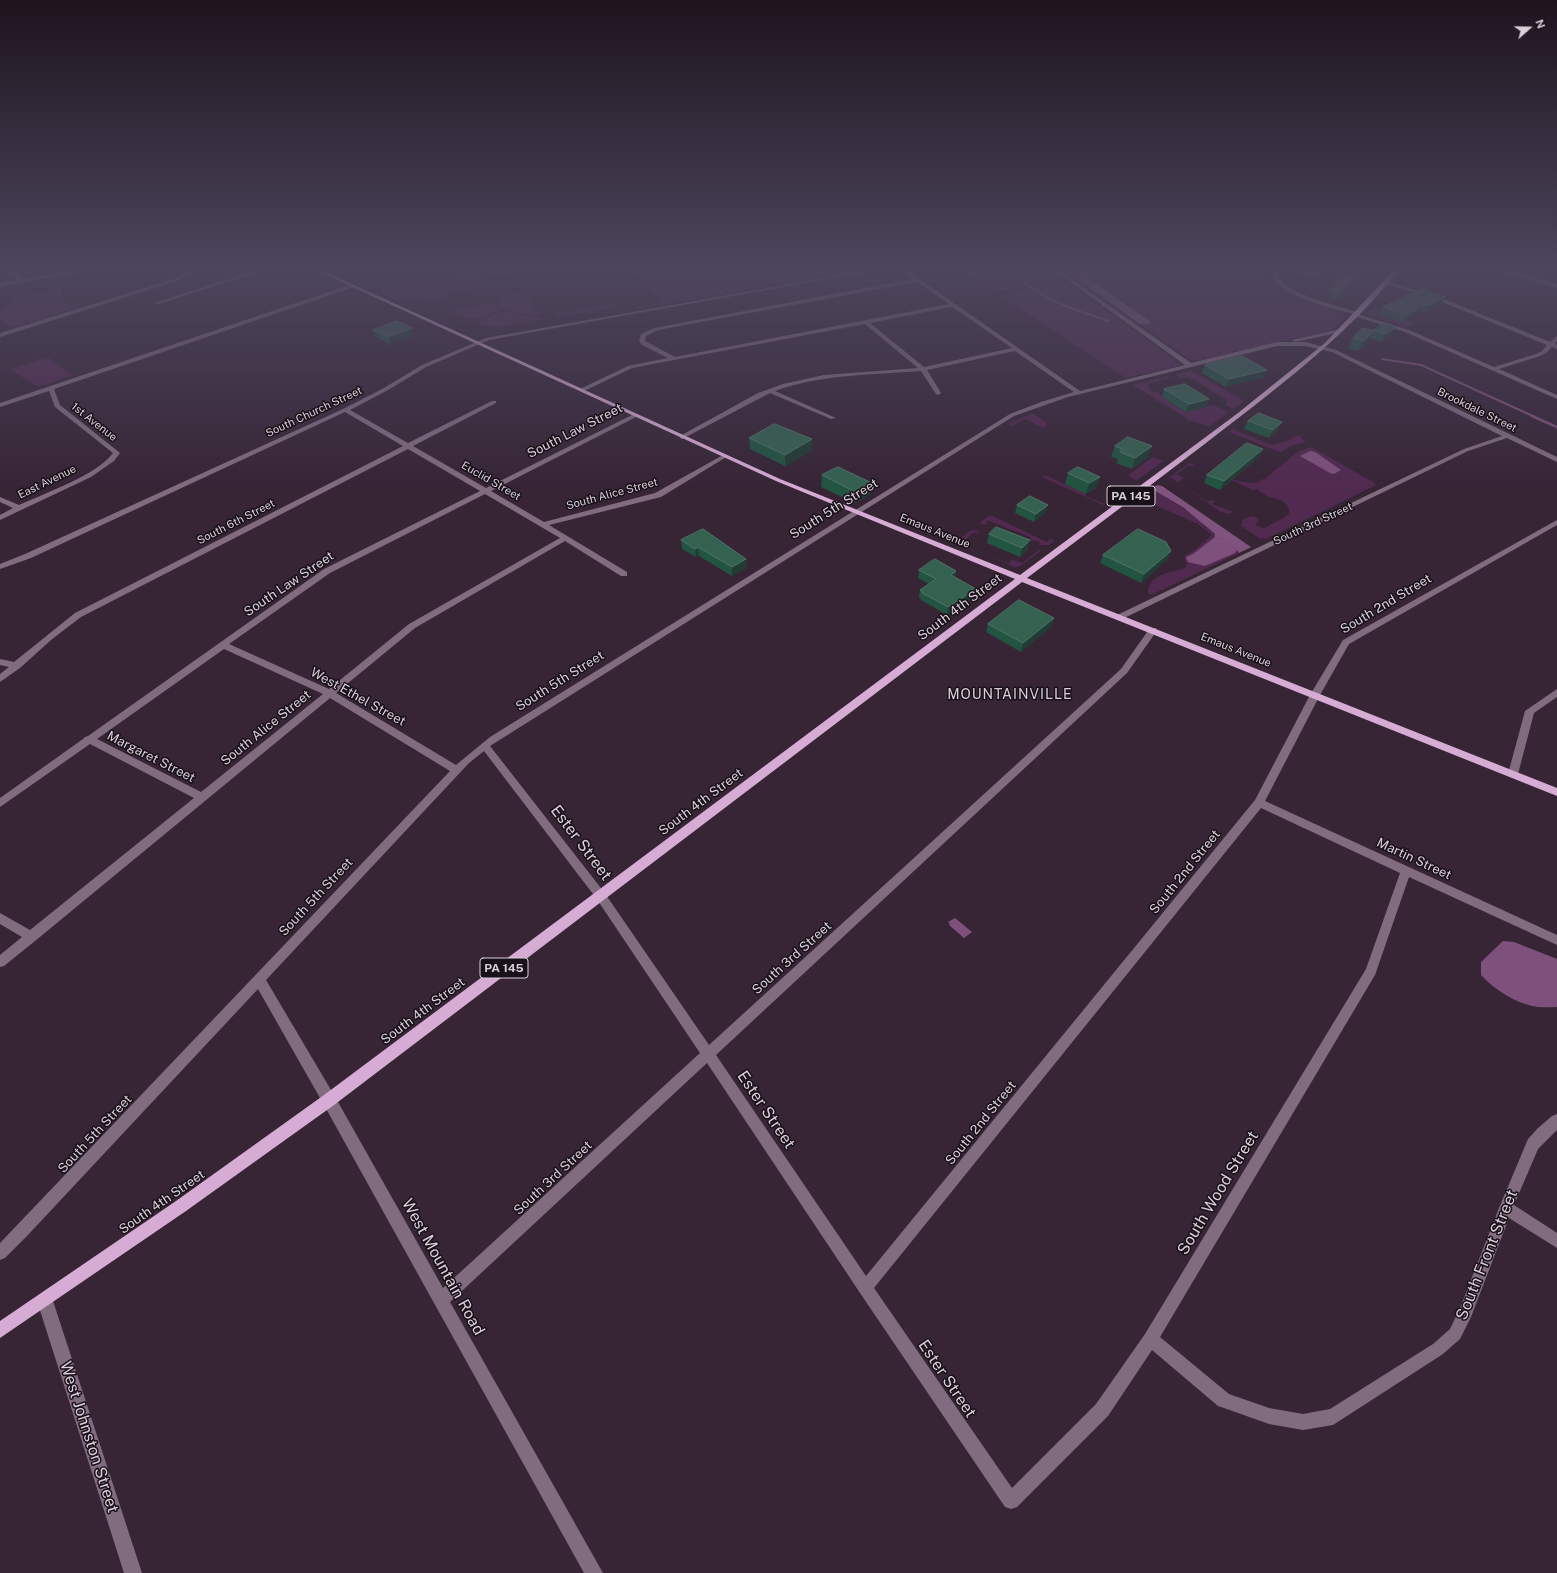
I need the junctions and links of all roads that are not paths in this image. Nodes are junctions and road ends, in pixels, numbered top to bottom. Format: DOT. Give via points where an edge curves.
graph roads {
  1 [pos="186,342"];
  2 [pos="643,342"];
  3 [pos="761,342"];
  4 [pos="891,342"];
  5 [pos="1007,342"];
  6 [pos="1158,342"];
  7 [pos="1285,342"];
  8 [pos="1328,342"];
  9 [pos="1433,342"];
  10 [pos="1547,342"];
  11 [pos="480,343"];
  12 [pos="1277,344"];
  13 [pos="1551,344"];
  14 [pos="1557,347"];
  15 [pos="1322,348"];
  16 [pos="1017,349"];
  17 [pos="675,359"];
  18 [pos="1191,366"];
  19 [pos="923,369"];
  20 [pos="1493,369"];
  21 [pos="51,388"];
  22 [pos="582,390"];
  23 [pos="769,390"];
  24 [pos="1079,393"];
  25 [pos="938,394"];
  26 [pos="1557,397"];
  27 [pos="494,402"];
  28 [pos="0,405"];
  29 [pos="345,410"];
  30 [pos="636,415"];
  31 [pos="833,418"];
  32 [pos="1508,436"];
  33 [pos="682,437"];
  34 [pos="408,446"];
  35 [pos="725,456"];
  36 [pos="1557,460"];
  37 [pos="103,466"];
  38 [pos="486,491"];
  39 [pos="0,499"];
  40 [pos="18,508"];
  41 [pos="857,512"];
  42 [pos="0,518"];
  43 [pos="1557,522"];
  44 [pos="544,524"];
  45 [pos="565,538"];
  46 [pos="0,566"];
  47 [pos="624,574"];
  48 [pos="1022,579"];
  49 [pos="1120,617"];
  50 [pos="1153,630"];
  51 [pos="223,645"];
  52 [pos="0,662"];
  53 [pos="17,666"];
  54 [pos="0,679"];
  55 [pos="1557,692"];
  56 [pos="329,693"];
  57 [pos="1315,695"];
  58 [pos="88,739"];
  59 [pos="484,745"];
  60 [pos="456,769"];
  61 [pos="1513,774"];
  62 [pos="1557,792"];
  63 [pos="202,797"];
  64 [pos="0,803"];
  65 [pos="1259,803"];
  66 [pos="1406,871"];
  67 [pos="600,895"];
  68 [pos="0,918"];
  69 [pos="31,937"];
  70 [pos="1557,940"];
  71 [pos="0,962"];
  72 [pos="259,979"];
  73 [pos="708,1054"];
  74 [pos="329,1100"];
  75 [pos="1557,1122"];
  76 [pos="1506,1208"];
  77 [pos="1557,1241"];
  78 [pos="0,1253"];
  79 [pos="865,1288"];
  80 [pos="441,1300"];
  81 [pos="45,1301"];
  82 [pos="0,1330"];
  83 [pos="1150,1339"];
  84 [pos="1011,1501"];
  85 [pos="133,1573"];
  86 [pos="594,1573"];
  1 -- 21 [label="street"];
  2 -- 17 [label="street"];
  3 -- 17 [label="street"];
  4 -- 19 [label="street"];
  5 -- 16 [label="street"];
  6 -- 18 [label="street"];
  7 -- 12 [label="street, South 5th Street"];
  8 -- 15 [label="main road, South 4th Street / PA 145"];
  9 -- 20 [label="street"];
  10 -- 13 [label="street"];
  11 -- 22 [label="main road, Emaus Avenue"];
  11 -- 29 [label="street, South Church Street" via="424,366"];
  12 -- 15 [label="street, South 5th Street" via="1301,344"];
  12 -- 18 [label="street, South 5th Street"];
  13 -- 14 [label="street"];
  13 -- 20 [label="street" via="1538,355"];
  15 -- 32 [label="street, Brookdale Street" via="1334,351"];
  15 -- 48 [label="main road, South 4th Street / PA 145" via="1240,414"];
  16 -- 19 [label="street"];
  16 -- 24 [label="street"];
  17 -- 22 [label="street" via="630,367"];
  18 -- 24 [label="street, South 5th Street"];
  19 -- 23 [label="street" via="822,377"];
  19 -- 25 [label="street"];
  20 -- 26 [label="street"];
  21 -- 28 [label="street"];
  21 -- 37 [label="street, 1st Avenue" via="57,406 117,453"];
  22 -- 30 [label="main road, Emaus Avenue"];
  23 -- 31 [label="street"];
  23 -- 33 [label="street"];
  24 -- 41 [label="street, South 5th Street" via="1042,403 1012,415"];
  27 -- 34 [label="street, South 6th Street"];
  29 -- 34 [label="street, Euclid Street"];
  29 -- 46 [label="street, South Church Street" via="35,553"];
  30 -- 33 [label="main road, Emaus Avenue"];
  30 -- 38 [label="street, South Law Street"];
  32 -- 36 [label="street, Brookdale Street"];
  32 -- 49 [label="street, South 3rd Street" via="1466,450"];
  33 -- 35 [label="main road, Emaus Avenue"];
  34 -- 38 [label="street, Euclid Street"];
  34 -- 53 [label="street, South 6th Street" via="78,615"];
  35 -- 41 [label="main road, Emaus Avenue"];
  35 -- 44 [label="street, South Alice Street" via="658,495"];
  37 -- 40 [label="street, East Avenue"];
  38 -- 44 [label="street, Euclid Street"];
  38 -- 51 [label="street, South Law Street" via="327,571"];
  39 -- 40 [label="street"];
  40 -- 42 [label="street, East Avenue"];
  41 -- 48 [label="main road, Emaus Avenue"];
  41 -- 59 [label="street, South 5th Street"];
  43 -- 57 [label="street, South 2nd Street" via="1346,642"];
  44 -- 45 [label="street, Euclid Street"];
  45 -- 47 [label="street, Euclid Street"];
  45 -- 56 [label="street, South Alice Street" via="418,622"];
  48 -- 49 [label="main road, Emaus Avenue"];
  48 -- 67 [label="main road, South 4th Street / PA 145"];
  49 -- 50 [label="main road, Emaus Avenue"];
  50 -- 57 [label="main road, Emaus Avenue"];
  50 -- 73 [label="street, South 3rd Street" via="1124,671"];
  51 -- 56 [label="street, West Ethel Street"];
  51 -- 58 [label="street, South Law Street"];
  52 -- 53 [label="street"];
  53 -- 54 [label="street, South 6th Street"];
  55 -- 61 [label="street" via="1530,711"];
  56 -- 60 [label="street, West Ethel Street"];
  56 -- 63 [label="street, South Alice Street"];
  57 -- 61 [label="main road, Emaus Avenue"];
  57 -- 65 [label="street, South 2nd Street"];
  58 -- 63 [label="street, Margaret Street"];
  58 -- 64 [label="street, South Law Street"];
  59 -- 60 [label="street, South 5th Street"];
  59 -- 67 [label="street, Ester Street"];
  60 -- 72 [label="street, South 5th Street"];
  61 -- 62 [label="main road, Emaus Avenue"];
  63 -- 69 [label="street, South Alice Street"];
  65 -- 66 [label="street, Martin Street"];
  65 -- 79 [label="street, South 2nd Street"];
  66 -- 70 [label="street, Martin Street"];
  66 -- 83 [label="street, South Wood Street" via="1371,971"];
  67 -- 73 [label="street, Ester Street"];
  67 -- 74 [label="main road, South 4th Street / PA 145"];
  68 -- 69 [label="street"];
  69 -- 71 [label="street, South Alice Street"];
  72 -- 74 [label="street, West Mountain Road"];
  72 -- 78 [label="street, South 5th Street"];
  73 -- 79 [label="street, Ester Street"];
  73 -- 80 [label="street, South 3rd Street"];
  74 -- 80 [label="street, West Mountain Road"];
  74 -- 81 [label="main road, South 4th Street / PA 145"];
  75 -- 76 [label="street, South Front Street" via="1543,1132 1533,1144"];
  76 -- 77 [label="street"];
  76 -- 83 [label="street, South Front Street" via="1455,1334 1438,1349 1333,1418 1303,1422 1269,1416 1224,1400"];
  79 -- 84 [label="street, Ester Street"];
  80 -- 86 [label="street, West Mountain Road"];
  81 -- 82 [label="main road, South 4th Street / PA 145"];
  81 -- 85 [label="street, West Johnston Street"];
  83 -- 84 [label="street, South Wood Street" via="1102,1410"];
}
